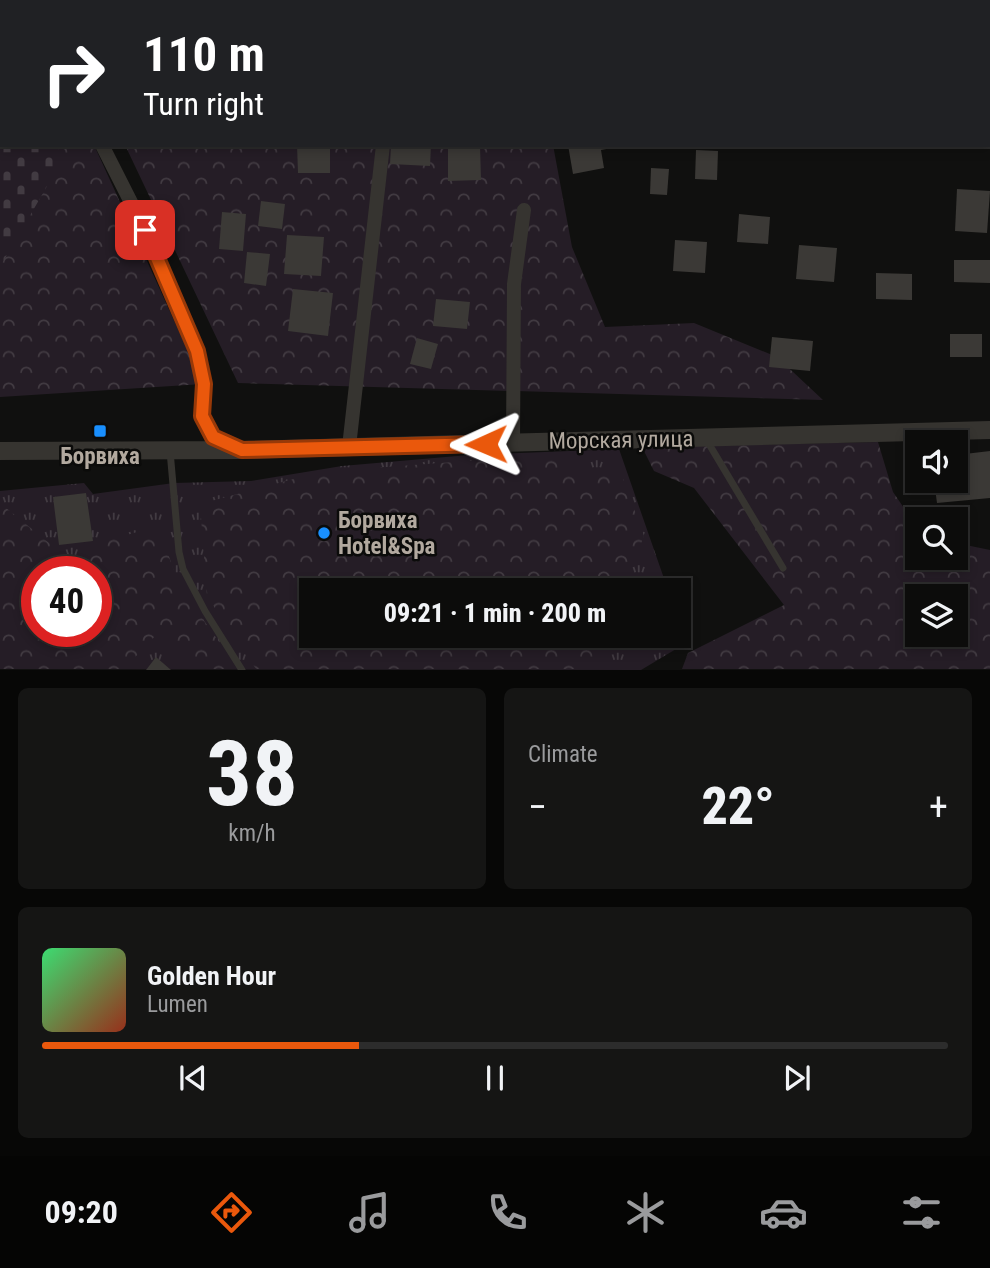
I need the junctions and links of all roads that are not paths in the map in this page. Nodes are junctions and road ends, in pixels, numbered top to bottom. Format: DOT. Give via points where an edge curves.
graph roads {
  1 [pos="103,147"];
  2 [pos="383,147"];
  3 [pos="524,210"];
  4 [pos="990,430"];
  5 [pos="706,438"];
  6 [pos="513,443"];
  7 [pos="349,447"];
  8 [pos="170,450"];
  9 [pos="242,450"];
  10 [pos="0,451"];
  11 [pos="783,568"];
  12 [pos="242,670"];
  1 -- 9 [label="street" via="197,351 204,384 202,416 213,437"];
  2 -- 7 [label="street"];
  3 -- 6 [label="street" via="514,285"];
  4 -- 5 [label="street, Морская улица"];
  5 -- 6 [label="street, Морская улица"];
  5 -- 11 [label="lane"];
  6 -- 7 [label="street, Морская улица"];
  7 -- 9 [label="street, Морская улица"];
  8 -- 9 [label="street, Морская улица"];
  8 -- 10 [label="street, Морская улица"];
  8 -- 12 [label="lane" via="183,569"];
}
